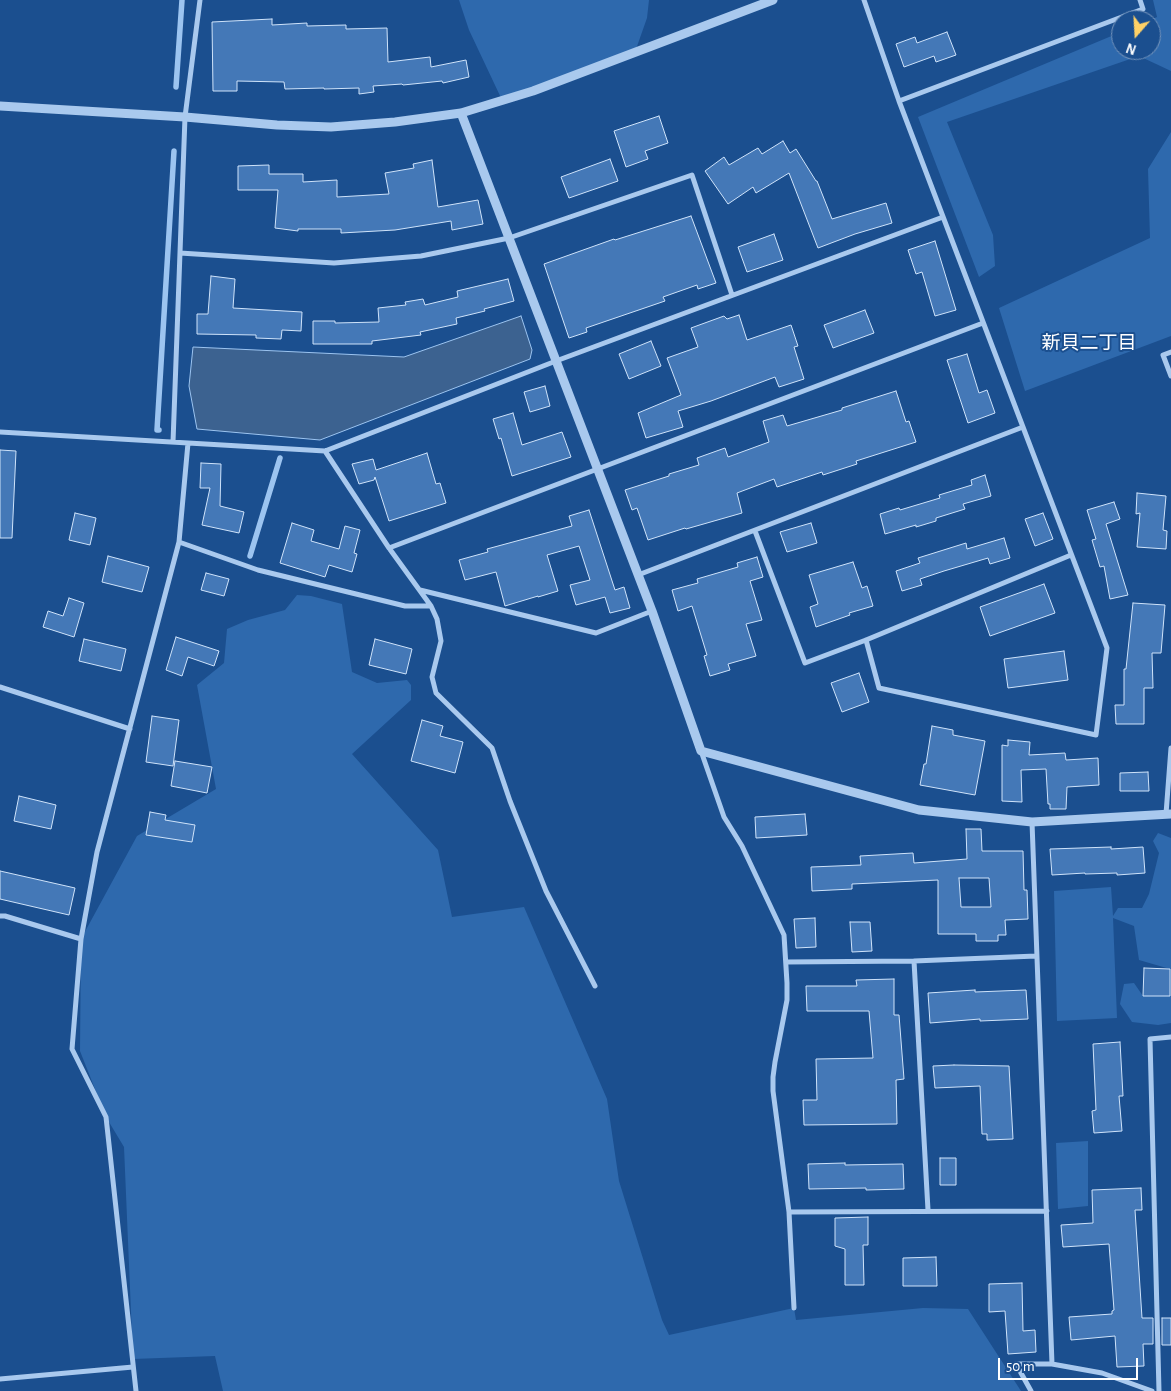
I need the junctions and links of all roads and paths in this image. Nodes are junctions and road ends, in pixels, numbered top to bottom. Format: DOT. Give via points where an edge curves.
graph roads {
  1 [pos="200,0"];
  2 [pos="773,0"];
  3 [pos="864,0"];
  4 [pos="1140,0"];
  5 [pos="899,101"];
  6 [pos="0,106"];
  7 [pos="461,113"];
  8 [pos="185,117"];
  9 [pos="943,217"];
  10 [pos="509,238"];
  11 [pos="180,253"];
  12 [pos="732,295"];
  13 [pos="983,323"];
  14 [pos="1171,352"];
  15 [pos="556,360"];
  16 [pos="1171,376"];
  17 [pos="1023,427"];
  18 [pos="0,432"];
  19 [pos="174,442"];
  20 [pos="188,443"];
  21 [pos="326,451"];
  22 [pos="597,470"];
  23 [pos="755,531"];
  24 [pos="179,542"];
  25 [pos="389,548"];
  26 [pos="1071,554"];
  27 [pos="638,576"];
  28 [pos="420,590"];
  29 [pos="431,606"];
  30 [pos="652,611"];
  31 [pos="866,640"];
  32 [pos="0,688"];
  33 [pos="130,729"];
  34 [pos="1171,748"];
  35 [pos="701,751"];
  36 [pos="1169,814"];
  37 [pos="1032,822"];
  38 [pos="0,916"];
  39 [pos="81,939"];
  40 [pos="1036,956"];
  41 [pos="914,961"];
  42 [pos="786,962"];
  43 [pos="595,986"];
  44 [pos="1171,1037"];
  45 [pos="928,1210"];
  46 [pos="1047,1211"];
  47 [pos="789,1212"];
  48 [pos="794,1308"];
  49 [pos="1052,1364"];
  50 [pos="134,1367"];
  51 [pos="0,1379"];
  52 [pos="136,1391"];
  53 [pos="1031,1391"];
  54 [pos="1152,1391"];
  55 [pos="1159,1391"];
  1 -- 8 [label="street"];
  2 -- 7 [label="street" via="533,90"];
  3 -- 5 [label="street"];
  4 -- 5 [label="street" via="1143,9"];
  5 -- 9 [label="street"];
  6 -- 8 [label="street"];
  7 -- 8 [label="street" via="331,128"];
  7 -- 10 [label="street"];
  8 -- 11 [label="street"];
  9 -- 12 [label="street"];
  9 -- 13 [label="street"];
  10 -- 11 [label="street" via="421,256 334,262"];
  10 -- 12 [label="street" via="692,175"];
  10 -- 15 [label="street"];
  11 -- 19 [label="street"];
  12 -- 15 [label="street"];
  13 -- 17 [label="street"];
  13 -- 22 [label="street"];
  14 -- 16 [label="street" via="1163,355"];
  15 -- 21 [label="street"];
  15 -- 22 [label="street"];
  17 -- 23 [label="street"];
  17 -- 26 [label="street"];
  18 -- 19 [label="street"];
  19 -- 20 [label="street"];
  20 -- 21 [label="street"];
  20 -- 24 [label="street"];
  21 -- 25 [label="street"];
  22 -- 25 [label="street"];
  22 -- 27 [label="street"];
  23 -- 27 [label="street"];
  23 -- 31 [label="street" via="805,663"];
  24 -- 29 [label="street" via="258,570 405,606"];
  24 -- 33 [label="street"];
  25 -- 28 [label="street"];
  26 -- 31 [label="street"];
  26 -- 31 [label="street" via="1107,648 1096,735 879,688"];
  27 -- 30 [label="street"];
  28 -- 29 [label="street"];
  28 -- 30 [label="street" via="596,633"];
  29 -- 43 [label="street" via="441,640 432,677 436,693 492,748 546,891"];
  30 -- 35 [label="street"];
  32 -- 33 [label="street"];
  33 -- 39 [label="street" via="97,852"];
  34 -- 36 [label="street"];
  35 -- 37 [label="street" via="919,810"];
  35 -- 42 [label="street" via="724,817 742,846 784,935"];
  36 -- 37 [label="street"];
  37 -- 40 [label="street"];
  38 -- 39 [label="street"];
  39 -- 50 [label="street" via="72,1049 106,1117"];
  40 -- 41 [label="street"];
  40 -- 46 [label="street"];
  41 -- 42 [label="street"];
  41 -- 45 [label="street"];
  42 -- 47 [label="street" via="787,1000 773,1092"];
  44 -- 55 [label="street" via="1150,1039"];
  45 -- 46 [label="street"];
  45 -- 47 [label="street"];
  46 -- 49 [label="street"];
  47 -- 48 [label="street"];
  49 -- 53 [label="street" via="1016,1364"];
  49 -- 54 [label="street" via="1102,1373"];
  50 -- 51 [label="street"];
  50 -- 52 [label="street"];
}
